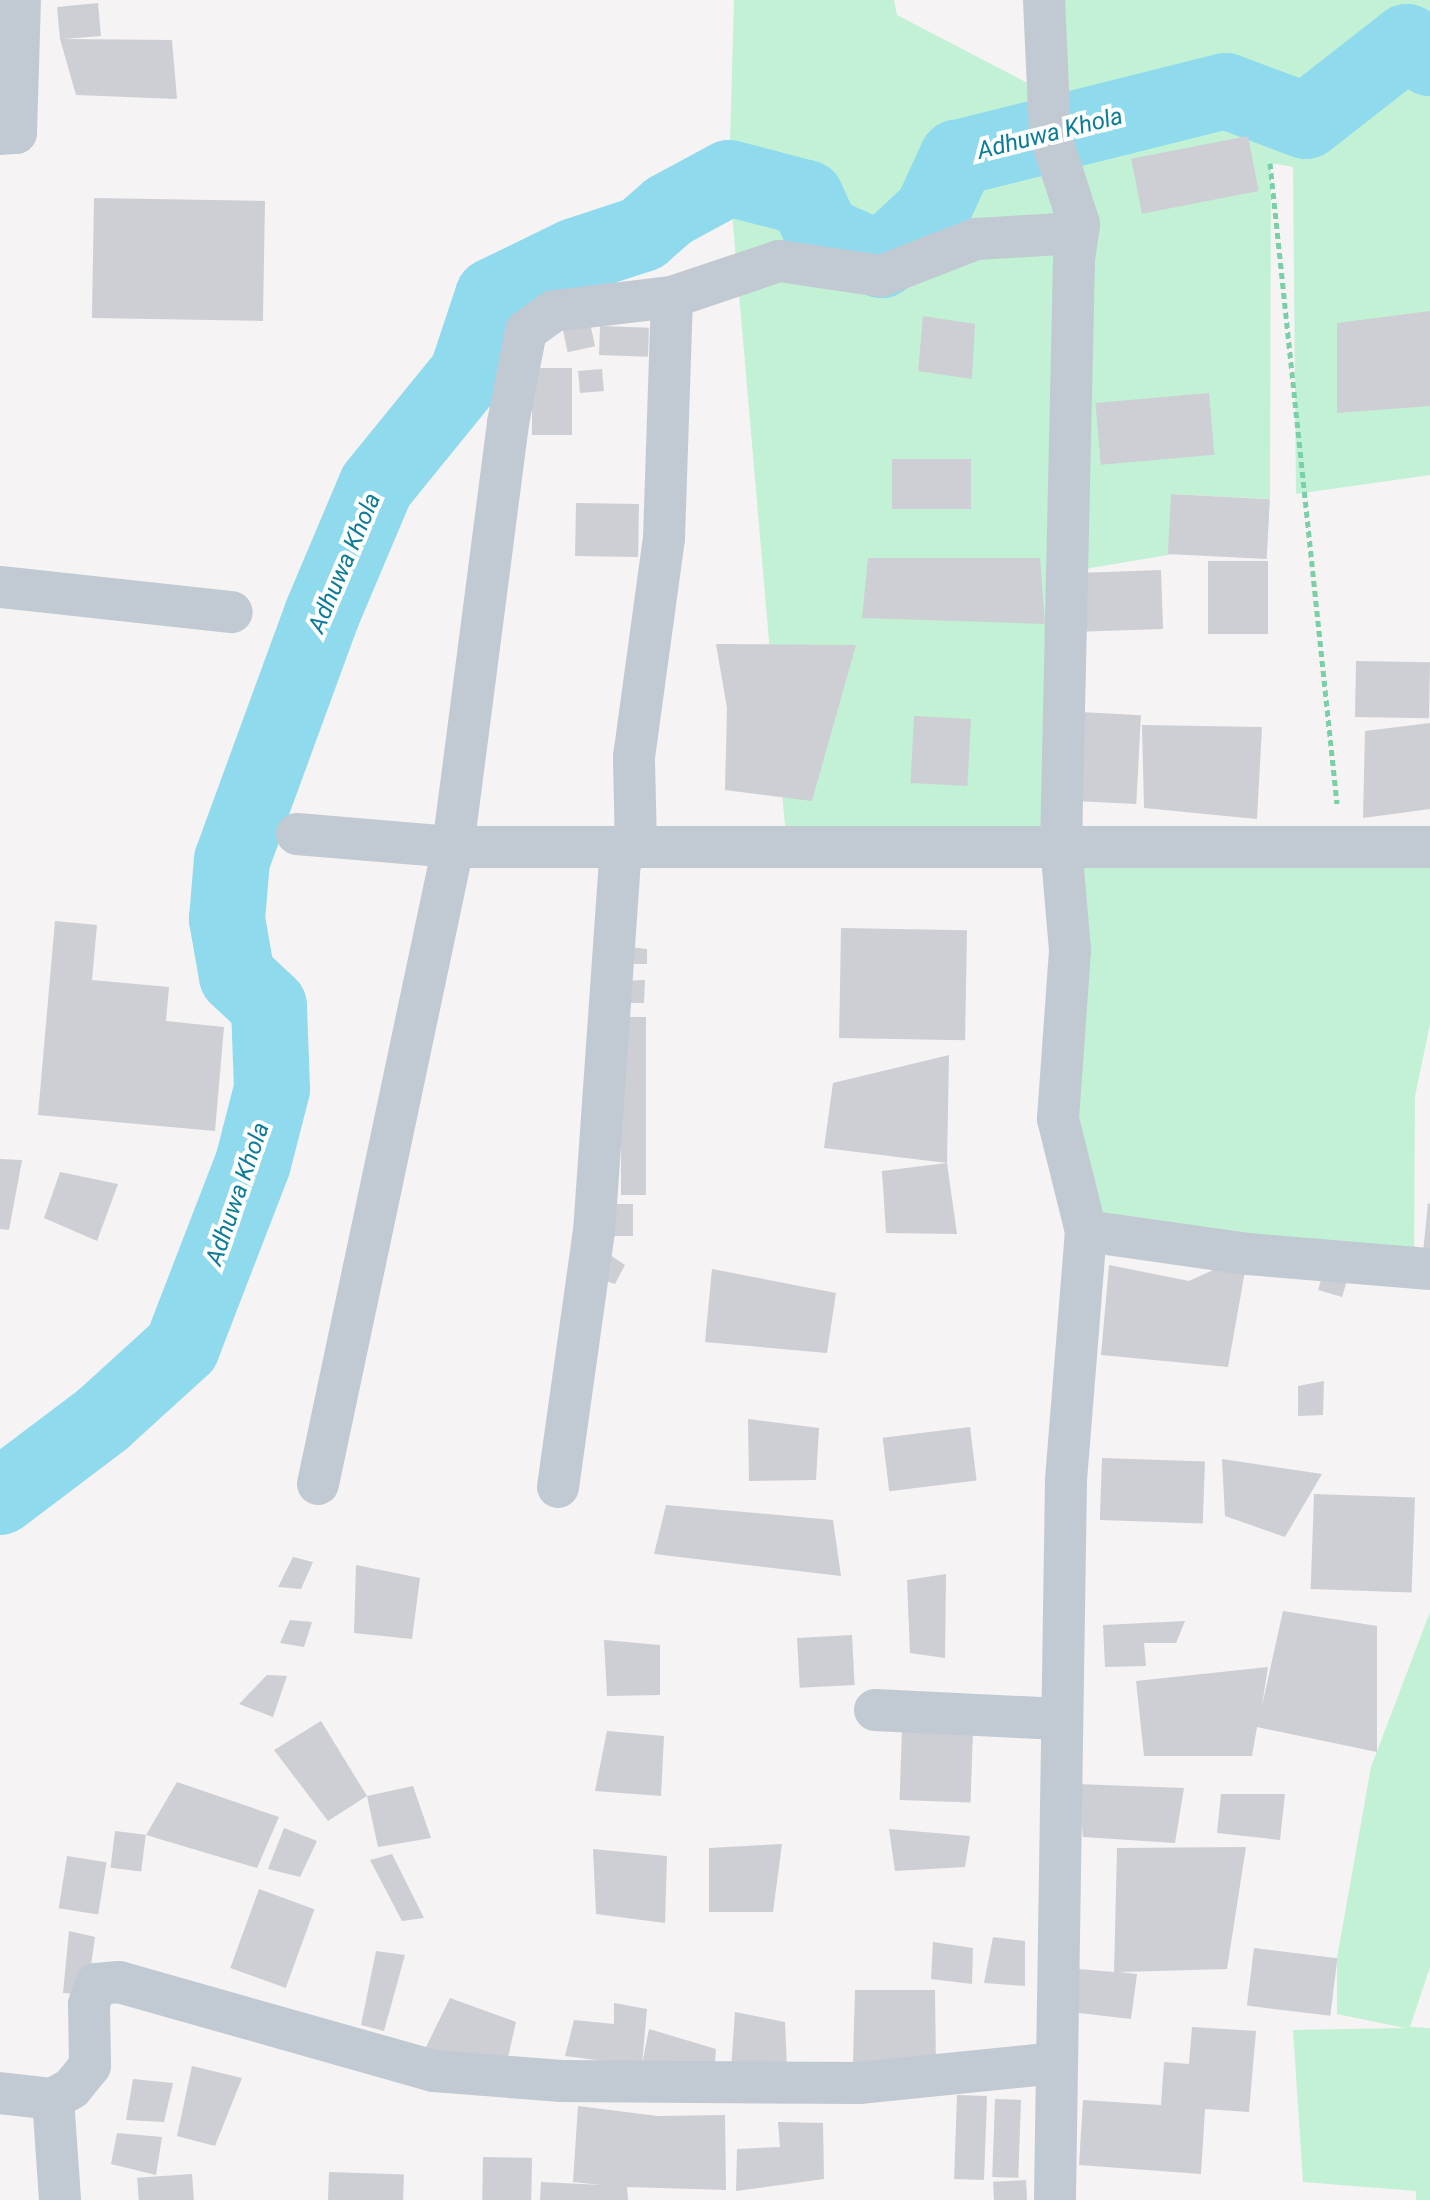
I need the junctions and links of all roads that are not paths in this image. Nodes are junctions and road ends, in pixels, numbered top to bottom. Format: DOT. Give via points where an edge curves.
graph roads {
  1 [pos="20,0"];
  2 [pos="1044,0"];
  3 [pos="0,134"];
  4 [pos="1078,233"];
  5 [pos="672,297"];
  6 [pos="0,587"];
  7 [pos="232,612"];
  8 [pos="297,834"];
  9 [pos="1061,845"];
  10 [pos="453,847"];
  11 [pos="1430,847"];
  12 [pos="628,848"];
  13 [pos="1086,1231"];
  14 [pos="1430,1269"];
  15 [pos="318,1484"];
  16 [pos="558,1487"];
  17 [pos="875,1710"];
  18 [pos="1061,1719"];
  19 [pos="1056,2063"];
  20 [pos="0,2093"];
  21 [pos="53,2099"];
  22 [pos="60,2200"];
  23 [pos="1055,2200"];
  1 -- 3 [label="street" via="16,133"];
  2 -- 4 [label="street" via="1050,134"];
  4 -- 5 [label="street" via="976,239 881,276 779,261"];
  4 -- 9 [label="street"];
  5 -- 10 [label="street" via="554,311 526,331 508,423"];
  5 -- 12 [label="street" via="664,538 634,757"];
  6 -- 7 [label="street"];
  8 -- 10 [label="street"];
  9 -- 11 [label="street"];
  9 -- 12 [label="street"];
  9 -- 13 [label="street" via="1070,951 1058,1119"];
  10 -- 12 [label="street"];
  10 -- 15 [label="street"];
  12 -- 16 [label="street" via="594,1232"];
  13 -- 14 [label="street" via="1248,1254"];
  13 -- 18 [label="street" via="1066,1481"];
  17 -- 18 [label="street"];
  18 -- 19 [label="street"];
  19 -- 21 [label="street" via="859,2083 562,2081 434,2071 119,1982 96,1984 89,2004 90,2066 72,2088"];
  19 -- 23 [label="street"];
  20 -- 21 [label="street"];
  21 -- 22 [label="street"];
}
